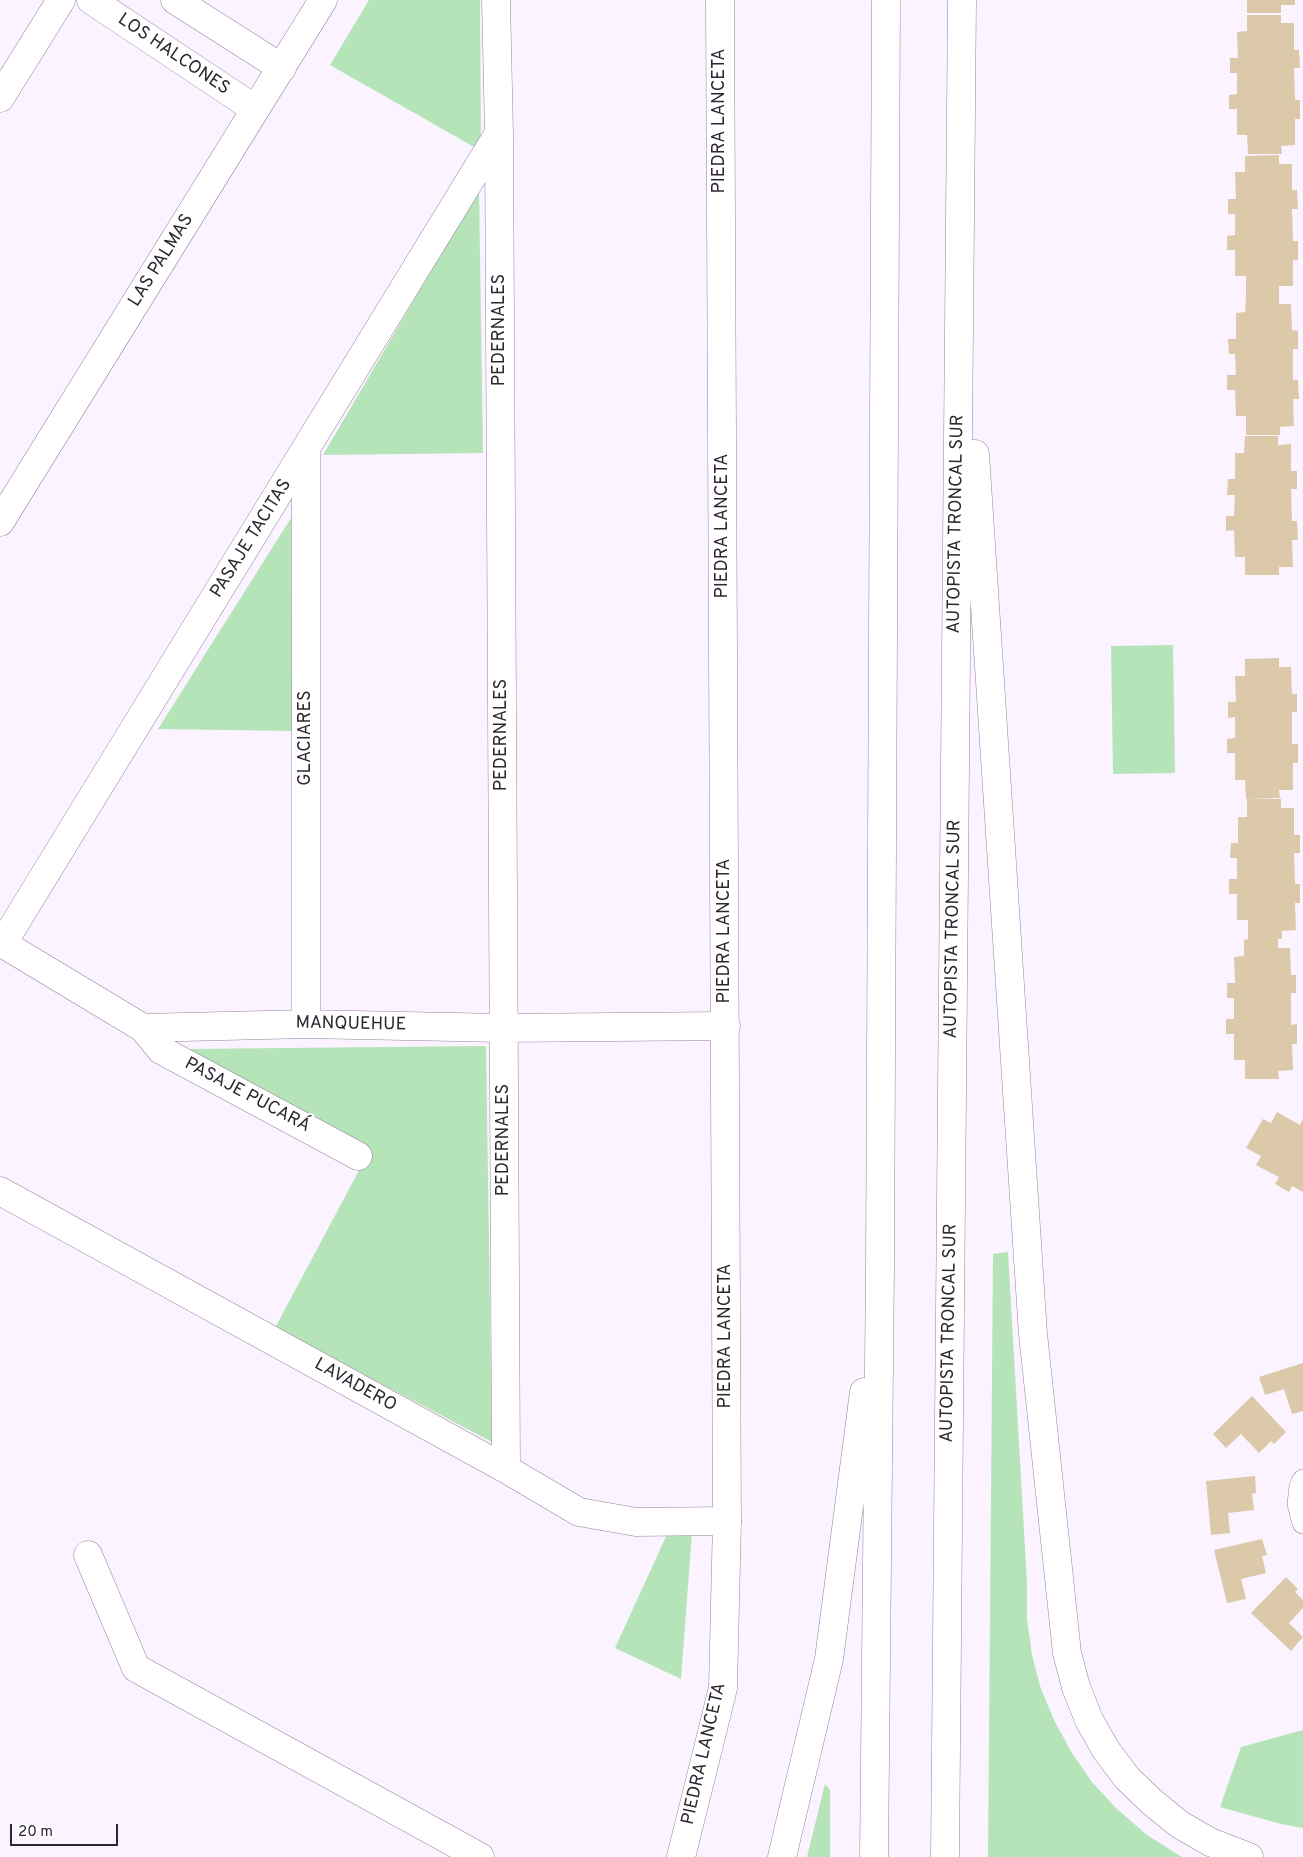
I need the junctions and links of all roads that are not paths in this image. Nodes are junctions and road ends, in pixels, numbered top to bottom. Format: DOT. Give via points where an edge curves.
graph roads {
  1 [pos="61,0"];
  2 [pos="91,0"];
  3 [pos="175,0"];
  4 [pos="323,0"];
  5 [pos="496,0"];
  6 [pos="720,0"];
  7 [pos="886,0"];
  8 [pos="962,0"];
  9 [pos="282,68"];
  10 [pos="0,98"];
  11 [pos="256,109"];
  12 [pos="499,133"];
  13 [pos="960,241"];
  14 [pos="306,451"];
  15 [pos="0,522"];
  16 [pos="1,943"];
  17 [pos="306,1024"];
  18 [pos="726,1026"];
  19 [pos="143,1028"];
  20 [pos="503,1028"];
  21 [pos="358,1156"];
  22 [pos="0,1191"];
  23 [pos="880,1267"];
  24 [pos="506,1469"];
  25 [pos="1303,1480"];
  26 [pos="727,1521"];
  27 [pos="1303,1523"];
  28 [pos="88,1555"];
  29 [pos="480,1857"];
  30 [pos="681,1857"];
  31 [pos="782,1857"];
  32 [pos="874,1857"];
  33 [pos="945,1857"];
  34 [pos="1250,1857"];
  1 -- 10 [label="main road"];
  2 -- 11 [label="main road, LOS HALCONES"];
  3 -- 9 [label="main road"];
  4 -- 9 [label="main road, LAS PALMAS"];
  5 -- 12 [label="main road, PEDERNALES"];
  6 -- 18 [label="main road, PIEDRA LANCETA"];
  7 -- 23 [label="main road"];
  8 -- 13 [label="main road, AUTOPISTA TRONCAL SUR"];
  9 -- 11 [label="main road, LAS PALMAS"];
  11 -- 15 [label="main road, LAS PALMAS"];
  12 -- 14 [label="main road, PASAJE TACITAS"];
  12 -- 20 [label="main road, PEDERNALES"];
  13 -- 33 [label="main road, AUTOPISTA TRONCAL SUR"];
  13 -- 34 [label="main road" via="1032,1334 1067,1654 1089,1720 1127,1778 1179,1824 1210,1842"];
  14 -- 16 [label="main road, PASAJE TACITAS"];
  14 -- 17 [label="main road, GLACIARES"];
  16 -- 19 [label="main road"];
  17 -- 19 [label="main road, MANQUEHUE"];
  17 -- 20 [label="main road, MANQUEHUE"];
  18 -- 20 [label="main road, MANQUEHUE"];
  18 -- 26 [label="main road, PIEDRA LANCETA"];
  19 -- 21 [label="main road, PASAJE PUCARÁ" via="161,1050"];
  20 -- 24 [label="main road, PEDERNALES"];
  22 -- 24 [label="main road, LAVADERO"];
  23 -- 31 [label="main road" via="829,1659"];
  23 -- 32 [label="main road"];
  24 -- 26 [label="main road, LAVADERO" via="579,1512 636,1522"];
  25 -- 27 [label="lane" via="1298,1504"];
  26 -- 30 [label="main road, PIEDRA LANCETA" via="723,1688"];
  28 -- 29 [label="main road" via="136,1668"];
}
